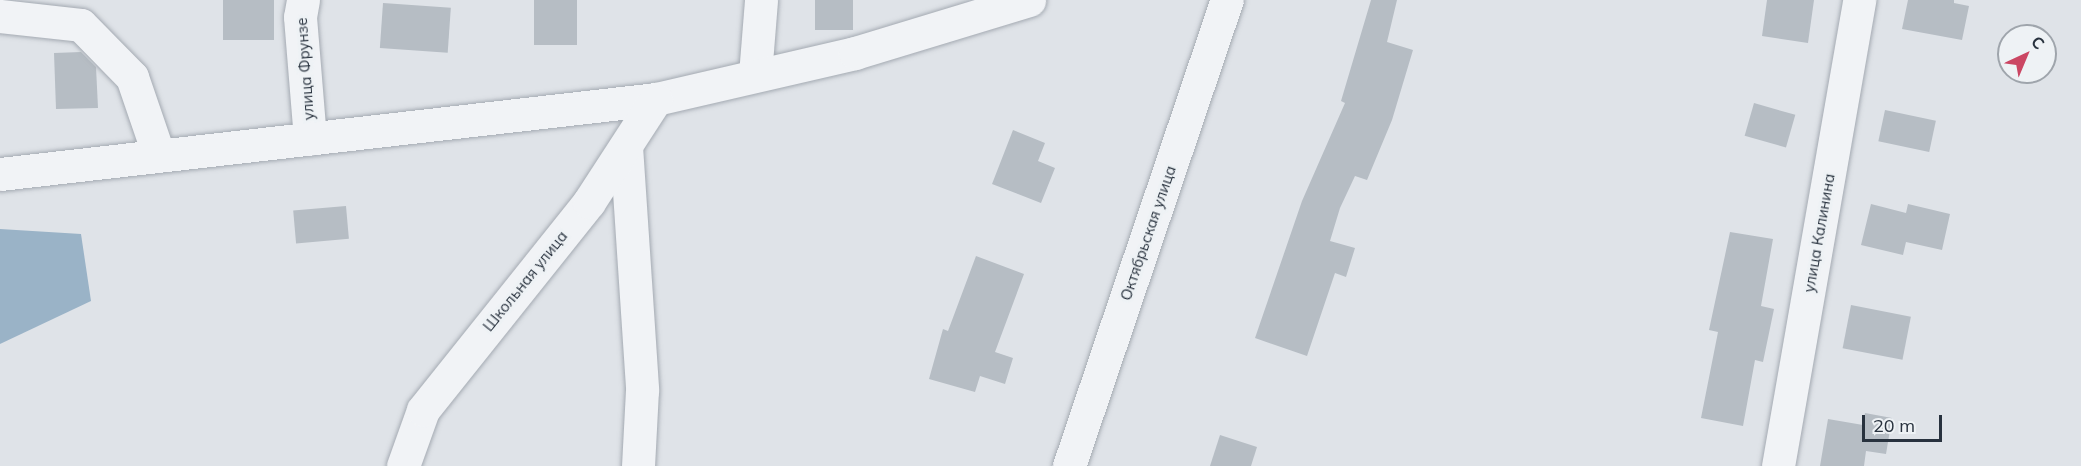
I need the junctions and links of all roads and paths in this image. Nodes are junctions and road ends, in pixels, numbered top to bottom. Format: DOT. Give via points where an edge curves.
graph roads {
  1 [pos="303,0"];
  2 [pos="761,0"];
  3 [pos="1029,0"];
  4 [pos="1227,0"];
  5 [pos="1860,0"];
  6 [pos="0,16"];
  7 [pos="754,75"];
  8 [pos="656,99"];
  9 [pos="310,139"];
  10 [pos="626,146"];
  11 [pos="159,156"];
  12 [pos="0,174"];
  13 [pos="403,466"];
  14 [pos="638,466"];
  15 [pos="1069,466"];
  16 [pos="1778,466"];
  1 -- 9 [label="street, улица Фрунзе" via="300,17"];
  2 -- 7 [label="street"];
  3 -- 7 [label="street" via="855,53"];
  4 -- 15 [label="street, Октябрьская улица"];
  5 -- 16 [label="street, улица Калинина"];
  6 -- 11 [label="street" via="81,25 132,77"];
  7 -- 8 [label="street"];
  8 -- 9 [label="street"];
  8 -- 10 [label="street, Школьная улица"];
  9 -- 11 [label="street"];
  10 -- 13 [label="street, Школьная улица" via="588,202 423,410"];
  10 -- 14 [label="street" via="642,390"];
  11 -- 12 [label="street"];
}
